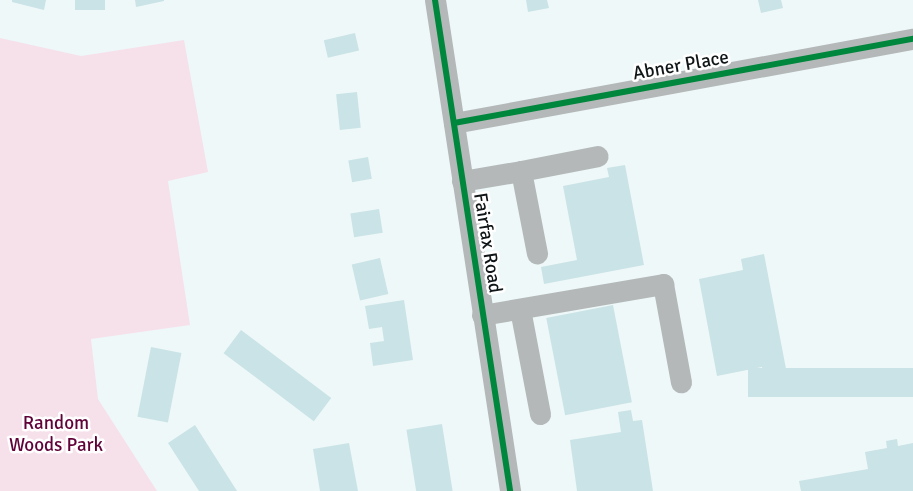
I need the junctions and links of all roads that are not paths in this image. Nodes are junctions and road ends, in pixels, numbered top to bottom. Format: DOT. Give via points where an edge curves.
graph roads {
  1 [pos="435,0"];
  2 [pos="913,39"];
  3 [pos="454,123"];
  4 [pos="598,156"];
  5 [pos="521,170"];
  6 [pos="462,181"];
  7 [pos="537,253"];
  8 [pos="520,309"];
  9 [pos="482,315"];
  10 [pos="681,382"];
  11 [pos="540,414"];
  12 [pos="510,491"];
  1 -- 3 [label="street, Fairfax Road"];
  2 -- 3 [label="street, Abner Place"];
  3 -- 6 [label="street, Fairfax Road"];
  4 -- 5 [label="street"];
  5 -- 6 [label="street"];
  5 -- 7 [label="street"];
  6 -- 9 [label="street, Fairfax Road"];
  8 -- 9 [label="street"];
  8 -- 10 [label="street" via="663,284"];
  8 -- 11 [label="street"];
  9 -- 12 [label="street, Fairfax Road"];
}
